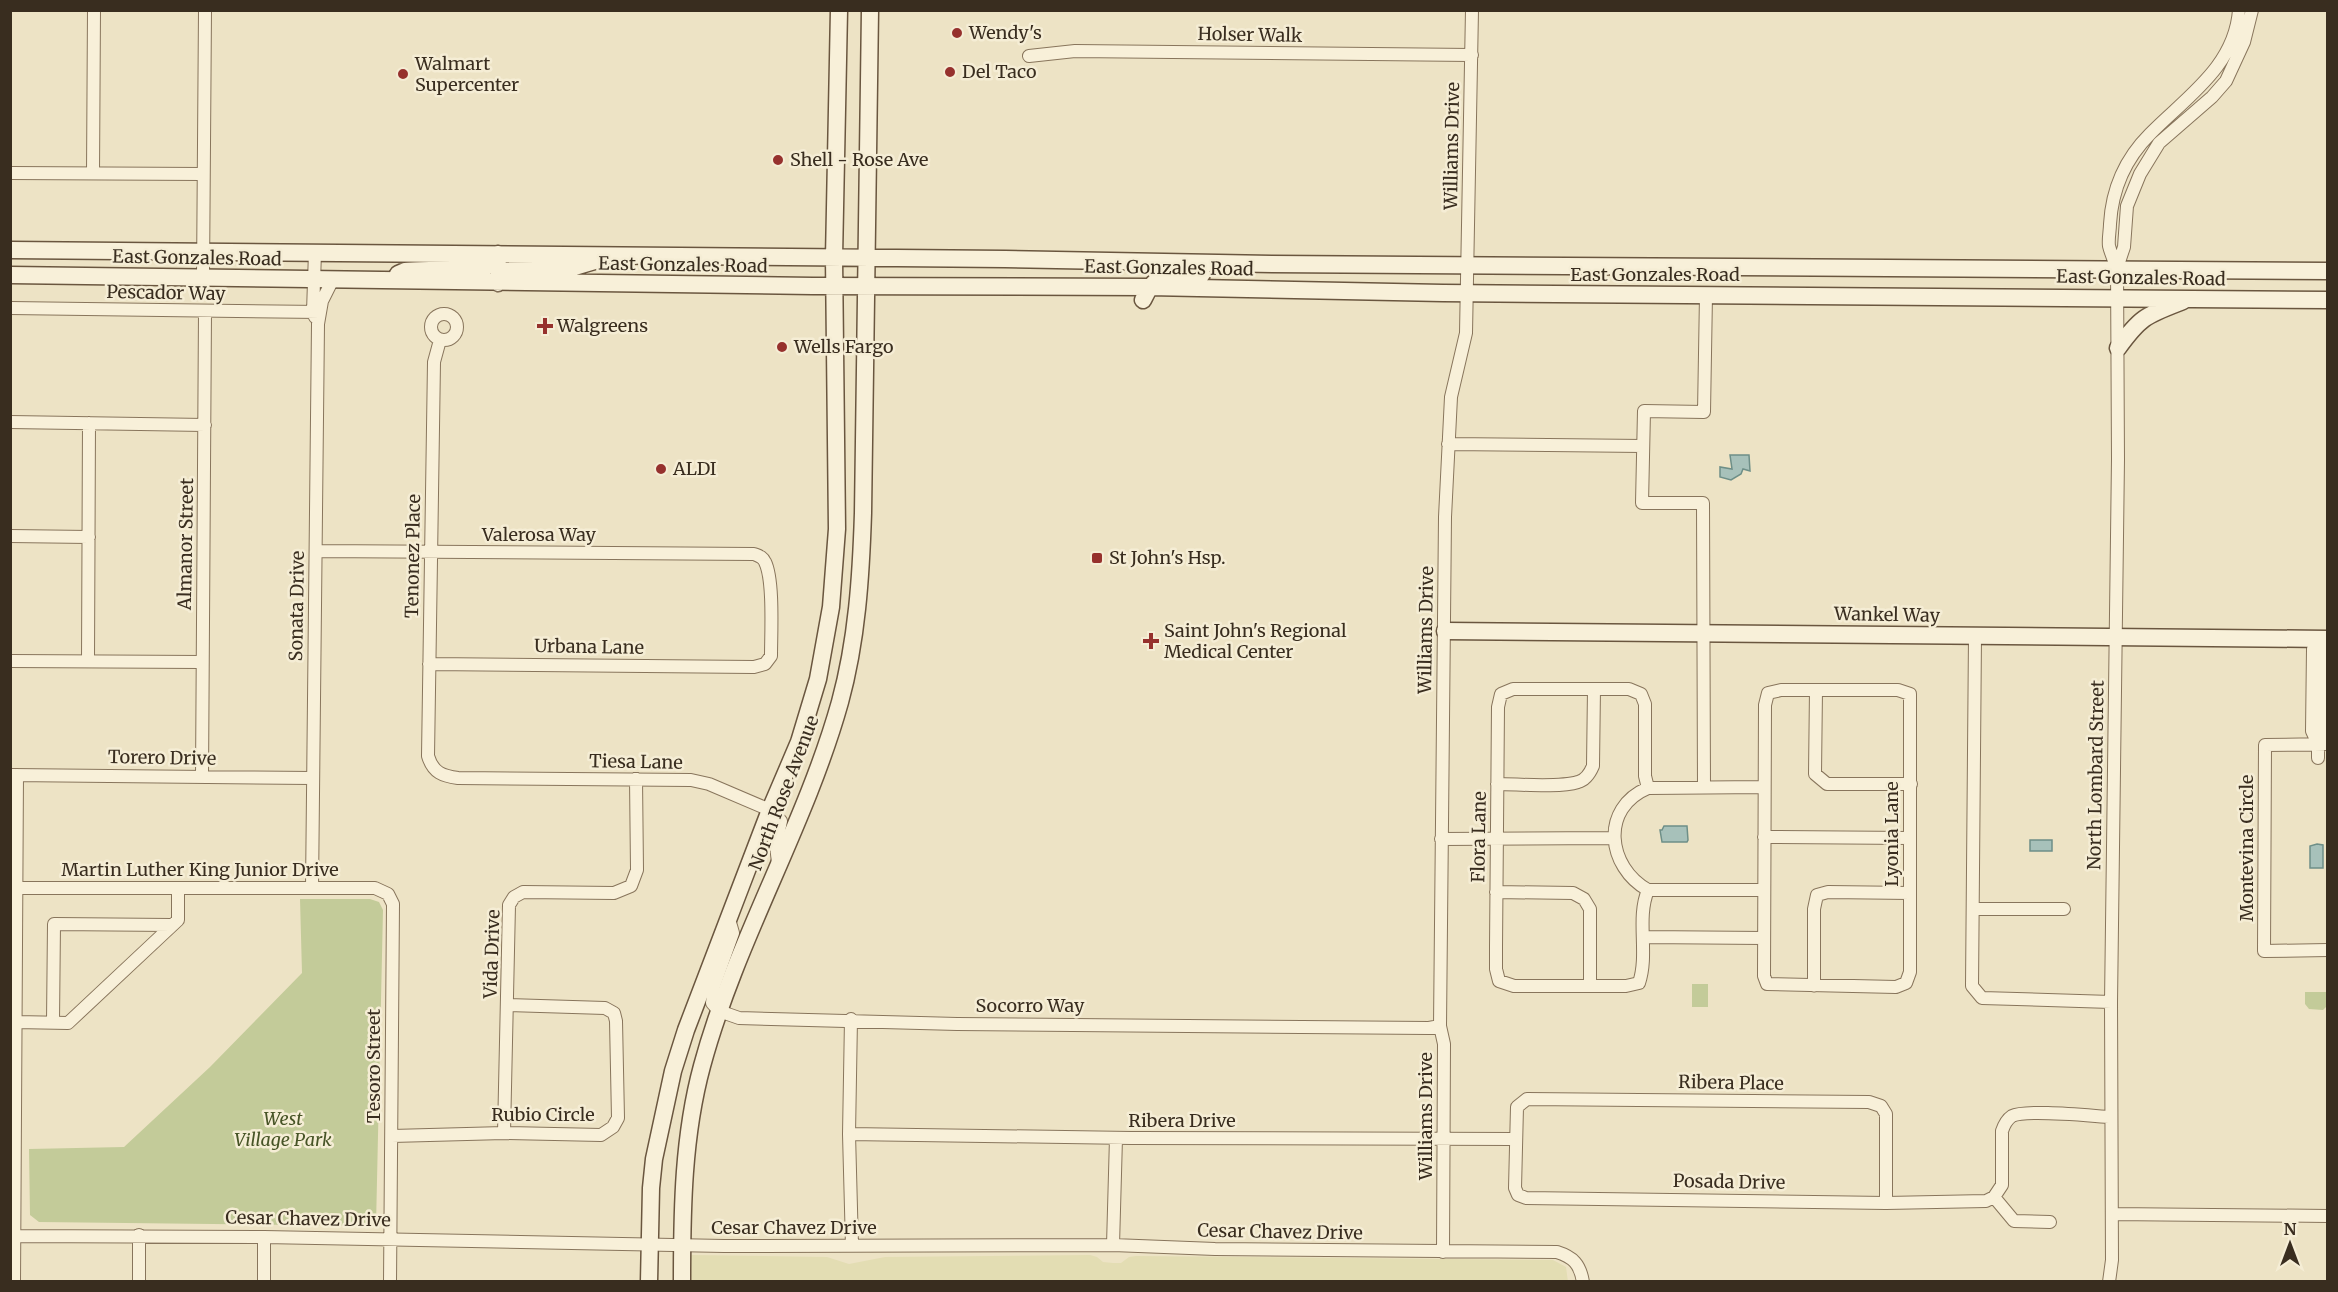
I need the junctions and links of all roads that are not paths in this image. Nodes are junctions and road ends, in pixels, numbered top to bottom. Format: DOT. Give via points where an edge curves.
graph roads {
  1 [pos="94,10"];
  2 [pos="205,10"];
  3 [pos="839,10"];
  4 [pos="870,10"];
  5 [pos="1472,10"];
  6 [pos="2239,10"];
  7 [pos="2252,10"];
  8 [pos="1472,55"];
  9 [pos="1029,56"];
  10 [pos="10,173"];
  11 [pos="93,173"];
  12 [pos="203,174"];
  13 [pos="10,250"];
  14 [pos="202,252"];
  15 [pos="315,252"];
  16 [pos="498,254"];
  17 [pos="614,255"];
  18 [pos="834,258"];
  19 [pos="866,258"];
  20 [pos="1272,264"];
  21 [pos="1468,265"];
  22 [pos="2117,268"];
  23 [pos="2328,271"];
  24 [pos="10,275"];
  25 [pos="202,277"];
  26 [pos="314,279"];
  27 [pos="333,279"];
  28 [pos="385,280"];
  29 [pos="498,283"];
  30 [pos="835,286"];
  31 [pos="866,286"];
  32 [pos="1468,292"];
  33 [pos="1146,293"];
  34 [pos="1706,295"];
  35 [pos="2117,297"];
  36 [pos="2191,298"];
  37 [pos="2328,300"];
  38 [pos="10,309"];
  39 [pos="204,312"];
  40 [pos="317,316"];
  41 [pos="440,340"];
  42 [pos="2118,348"];
  43 [pos="10,422"];
  44 [pos="89,423"];
  45 [pos="206,425"];
  46 [pos="1448,444"];
  47 [pos="1643,446"];
  48 [pos="10,536"];
  49 [pos="89,537"];
  50 [pos="316,551"];
  51 [pos="431,552"];
  52 [pos="1445,631"];
  53 [pos="1705,633"];
  54 [pos="1975,636"];
  55 [pos="2116,637"];
  56 [pos="2323,639"];
  57 [pos="88,660"];
  58 [pos="10,661"];
  59 [pos="202,662"];
  60 [pos="429,664"];
  61 [pos="749,667"];
  62 [pos="1594,689"];
  63 [pos="1816,690"];
  64 [pos="2323,744"];
  65 [pos="2318,758"];
  66 [pos="436,772"];
  67 [pos="14,775"];
  68 [pos="202,777"];
  69 [pos="312,778"];
  70 [pos="636,779"];
  71 [pos="1497,784"];
  72 [pos="1911,784"];
  73 [pos="1704,787"];
  74 [pos="1764,787"];
  75 [pos="1648,788"];
  76 [pos="770,810"];
  77 [pos="1764,837"];
  78 [pos="1497,838"];
  79 [pos="1614,838"];
  80 [pos="1910,838"];
  81 [pos="1440,839"];
  82 [pos="778,864"];
  83 [pos="14,888"];
  84 [pos="178,888"];
  85 [pos="312,888"];
  86 [pos="1648,890"];
  87 [pos="1764,890"];
  88 [pos="1496,892"];
  89 [pos="1910,893"];
  90 [pos="388,894"];
  91 [pos="1972,909"];
  92 [pos="2064,909"];
  93 [pos="729,920"];
  94 [pos="171,925"];
  95 [pos="1643,937"];
  96 [pos="1764,938"];
  97 [pos="2328,950"];
  98 [pos="1590,986"];
  99 [pos="1814,986"];
  100 [pos="2111,1002"];
  101 [pos="508,1005"];
  102 [pos="719,1011"];
  103 [pos="14,1014"];
  104 [pos="850,1019"];
  105 [pos="53,1022"];
  106 [pos="1440,1026"];
  107 [pos="2111,1117"];
  108 [pos="504,1133"];
  109 [pos="849,1134"];
  110 [pos="392,1136"];
  111 [pos="1116,1138"];
  112 [pos="1515,1139"];
  113 [pos="1443,1141"];
  114 [pos="1994,1197"];
  115 [pos="1886,1203"];
  116 [pos="2112,1214"];
  117 [pos="2328,1216"];
  118 [pos="2050,1222"];
  119 [pos="139,1235"];
  120 [pos="13,1236"];
  121 [pos="264,1236"];
  122 [pos="391,1239"];
  123 [pos="649,1245"];
  124 [pos="682,1245"];
  125 [pos="1113,1245"];
  126 [pos="852,1246"];
  127 [pos="1443,1252"];
  128 [pos="14,1281"];
  129 [pos="139,1281"];
  130 [pos="264,1281"];
  131 [pos="390,1281"];
  132 [pos="649,1281"];
  133 [pos="682,1281"];
  134 [pos="1583,1281"];
  135 [pos="2109,1281"];
  1 -- 11 [label="street"];
  2 -- 12 [label="street"];
  3 -- 18 [label="main road, North Rose Avenue"];
  4 -- 19 [label="main road, North Rose Avenue"];
  5 -- 8 [label="street, Williams Drive"];
  6 -- 22 [label="street" via="2231,40 2215,71 2150,134 2117,183 2109,246"];
  7 -- 22 [label="street" via="2244,42 2226,81 2159,143 2140,174 2127,206 2124,247"];
  8 -- 9 [label="street, Holser Walk" via="1075,51"];
  8 -- 21 [label="street, Williams Drive"];
  10 -- 11 [label="street"];
  11 -- 12 [label="street"];
  12 -- 14 [label="street"];
  13 -- 14 [label="main road, East Gonzales Road"];
  14 -- 15 [label="main road, East Gonzales Road"];
  14 -- 25 [label="street"];
  15 -- 16 [label="main road, East Gonzales Road"];
  15 -- 26 [label="street, Sonata Drive"];
  16 -- 17 [label="main road, East Gonzales Road"];
  16 -- 28 [label="main road" via="498,261 489,266 405,271"];
  17 -- 18 [label="main road, East Gonzales Road"];
  17 -- 29 [label="main road" via="571,268 504,271 499,274"];
  18 -- 19 [label="main road, East Gonzales Road"];
  18 -- 30 [label="main road, North Rose Avenue"];
  19 -- 20 [label="main road, East Gonzales Road"];
  19 -- 31 [label="main road, North Rose Avenue"];
  20 -- 21 [label="main road, East Gonzales Road"];
  20 -- 33 [label="main road" via="1254,274 1166,274"];
  21 -- 22 [label="main road, East Gonzales Road"];
  21 -- 32 [label="street, Williams Drive"];
  22 -- 23 [label="main road, East Gonzales Road"];
  22 -- 35 [label="street, North Lombard Street"];
  24 -- 25 [label="main road, East Gonzales Road"];
  25 -- 26 [label="main road, East Gonzales Road"];
  26 -- 27 [label="main road, East Gonzales Road"];
  26 -- 40 [label="street, Sonata Drive"];
  27 -- 28 [label="main road, East Gonzales Road"];
  27 -- 40 [label="street, Sonata Drive"];
  28 -- 29 [label="main road, East Gonzales Road"];
  29 -- 30 [label="main road, East Gonzales Road"];
  30 -- 31 [label="main road, East Gonzales Road"];
  30 -- 76 [label="main road, North Rose Avenue" via="837,529 831,607 818,679 799,742"];
  31 -- 33 [label="main road, East Gonzales Road"];
  31 -- 82 [label="main road, North Rose Avenue" via="862,545 852,644 819,766"];
  32 -- 33 [label="main road, East Gonzales Road"];
  32 -- 34 [label="main road, East Gonzales Road"];
  32 -- 46 [label="street, Williams Drive" via="1466,333 1454,378"];
  34 -- 35 [label="main road, East Gonzales Road"];
  34 -- 47 [label="street" via="1704,412 1644,411"];
  35 -- 36 [label="main road, East Gonzales Road"];
  35 -- 42 [label="street, North Lombard Street"];
  36 -- 37 [label="main road, East Gonzales Road"];
  36 -- 42 [label="main road" via="2142,318"];
  38 -- 39 [label="street, Pescador Way"];
  39 -- 40 [label="street, Pescador Way"];
  39 -- 45 [label="street, Almanor Street"];
  40 -- 50 [label="street, Sonata Drive"];
  41 -- 51 [label="street, Tenonez Place" via="434,362"];
  42 -- 55 [label="street, North Lombard Street"];
  43 -- 44 [label="street"];
  44 -- 45 [label="street"];
  44 -- 49 [label="street"];
  45 -- 59 [label="street, Almanor Street"];
  46 -- 47 [label="street"];
  46 -- 52 [label="street, Williams Drive"];
  47 -- 53 [label="street" via="1642,503 1703,503"];
  48 -- 49 [label="street"];
  49 -- 57 [label="street"];
  50 -- 51 [label="street, Valerosa Way"];
  50 -- 69 [label="street, Sonata Drive"];
  51 -- 60 [label="street, Tenonez Place"];
  51 -- 61 [label="street, Valerosa Way" via="762,556 769,582 771,656 765,664"];
  52 -- 53 [label="main road, Wankel Way"];
  52 -- 81 [label="street, Williams Drive"];
  53 -- 54 [label="main road, Wankel Way"];
  53 -- 73 [label="street"];
  54 -- 55 [label="main road, Wankel Way"];
  54 -- 91 [label="street"];
  55 -- 56 [label="main road, Wankel Way"];
  55 -- 100 [label="street, North Lombard Street"];
  56 -- 64 [label="street"];
  57 -- 58 [label="street"];
  57 -- 59 [label="street"];
  59 -- 68 [label="street, Almanor Street"];
  60 -- 61 [label="street, Urbana Lane"];
  60 -- 66 [label="street, Tenonez Place" via="428,756"];
  62 -- 71 [label="street" via="1593,766 1588,776 1563,784"];
  62 -- 71 [label="street, Flora Lane" via="1513,689 1501,694"];
  62 -- 75 [label="street" via="1629,689 1641,694 1645,704"];
  63 -- 72 [label="street" via="1815,774 1827,784"];
  63 -- 72 [label="street, Lyonia Lane" via="1898,690 1910,694"];
  63 -- 74 [label="street" via="1768,693"];
  64 -- 65 [label="street"];
  64 -- 97 [label="street, Montevina Circle" via="2265,745 2264,951"];
  66 -- 70 [label="street, Tiesa Lane" via="458,778"];
  67 -- 68 [label="street, Torero Drive"];
  67 -- 83 [label="street"];
  68 -- 69 [label="street, Torero Drive"];
  69 -- 85 [label="street, Sonata Drive"];
  70 -- 76 [label="street, Tiesa Lane" via="709,784"];
  70 -- 101 [label="street, Vida Drive" via="637,870 631,886 614,893 523,892 509,905"];
  71 -- 78 [label="street, Flora Lane"];
  72 -- 80 [label="street, Lyonia Lane"];
  73 -- 74 [label="street"];
  73 -- 75 [label="street"];
  74 -- 77 [label="street"];
  75 -- 79 [label="street" via="1636,792 1623,808"];
  76 -- 82 [label="street" via="782,821 776,845"];
  76 -- 93 [label="main road, North Rose Avenue"];
  77 -- 80 [label="street"];
  77 -- 87 [label="street"];
  78 -- 79 [label="street"];
  78 -- 81 [label="street"];
  78 -- 88 [label="street, Flora Lane"];
  79 -- 86 [label="street" via="1615,851 1624,868 1637,884"];
  80 -- 89 [label="street, Lyonia Lane"];
  81 -- 106 [label="street, Williams Drive"];
  82 -- 102 [label="main road, North Rose Avenue"];
  83 -- 84 [label="street, Martin Luther King Junior Drive"];
  83 -- 103 [label="street"];
  84 -- 85 [label="street, Martin Luther King Junior Drive"];
  84 -- 94 [label="street" via="178,920"];
  85 -- 90 [label="street, Martin Luther King Junior Drive" via="375,888"];
  86 -- 87 [label="street"];
  86 -- 95 [label="street" via="1642,904"];
  87 -- 96 [label="street"];
  88 -- 98 [label="street" via="1573,893 1584,899 1590,909"];
  88 -- 98 [label="street, Flora Lane" via="1496,969 1501,982 1514,986"];
  89 -- 99 [label="street, Lyonia Lane" via="1910,972 1906,983 1896,987"];
  89 -- 99 [label="street" via="1817,895"];
  90 -- 110 [label="street, Tesoro Street" via="393,904"];
  91 -- 92 [label="street"];
  91 -- 100 [label="street" via="1972,986 1982,998"];
  93 -- 102 [label="street" via="733,933 712,996 712,1004"];
  93 -- 123 [label="main road, North Rose Avenue" via="686,1030 669,1089 654,1159"];
  94 -- 105 [label="street" via="68,1023"];
  94 -- 105 [label="street" via="54,924"];
  95 -- 96 [label="street"];
  95 -- 98 [label="street" via="1639,984"];
  96 -- 99 [label="street" via="1767,984"];
  100 -- 107 [label="street, North Lombard Street"];
  101 -- 108 [label="street, Vida Drive"];
  101 -- 108 [label="street, Rubio Circle" via="605,1008 614,1013 618,1118 613,1128 602,1135"];
  102 -- 104 [label="street, Socorro Way" via="739,1018"];
  102 -- 124 [label="main road, North Rose Avenue" via="693,1113 684,1171"];
  103 -- 105 [label="street"];
  103 -- 120 [label="street"];
  104 -- 106 [label="street, Socorro Way" via="957,1024"];
  104 -- 109 [label="street"];
  106 -- 113 [label="street, Williams Drive" via="1444,1044"];
  107 -- 114 [label="street" via="2027,1113 2012,1117 2004,1123 2002,1131 2002,1185"];
  107 -- 116 [label="street, North Lombard Street"];
  108 -- 110 [label="street, Rubio Circle"];
  109 -- 111 [label="street, Ribera Drive"];
  109 -- 126 [label="street"];
  110 -- 122 [label="street, Tesoro Street"];
  111 -- 113 [label="street, Ribera Drive"];
  111 -- 125 [label="street"];
  112 -- 113 [label="street, Ribera Drive"];
  112 -- 115 [label="street, Posada Drive" via="1515,1188 1518,1195 1526,1198"];
  112 -- 115 [label="street, Ribera Place" via="1517,1107 1527,1099 1869,1102 1881,1106 1886,1114"];
  113 -- 127 [label="street, Williams Drive"];
  114 -- 115 [label="street, Posada Drive" via="1986,1201"];
  114 -- 118 [label="street" via="2013,1221"];
  116 -- 117 [label="street"];
  116 -- 135 [label="street, North Lombard Street"];
  119 -- 120 [label="street, Cesar Chavez Drive"];
  119 -- 121 [label="street, Cesar Chavez Drive"];
  119 -- 129 [label="street"];
  120 -- 128 [label="street"];
  121 -- 122 [label="street, Cesar Chavez Drive"];
  121 -- 130 [label="street"];
  122 -- 123 [label="street, Cesar Chavez Drive"];
  122 -- 131 [label="street, Tesoro Street"];
  123 -- 124 [label="street, Cesar Chavez Drive"];
  123 -- 132 [label="main road, North Rose Avenue"];
  124 -- 126 [label="street, Cesar Chavez Drive"];
  124 -- 133 [label="main road, North Rose Avenue"];
  125 -- 126 [label="street, Cesar Chavez Drive"];
  125 -- 127 [label="street, Cesar Chavez Drive"];
  127 -- 134 [label="street, Cesar Chavez Drive" via="1557,1252 1575,1261"];
}
